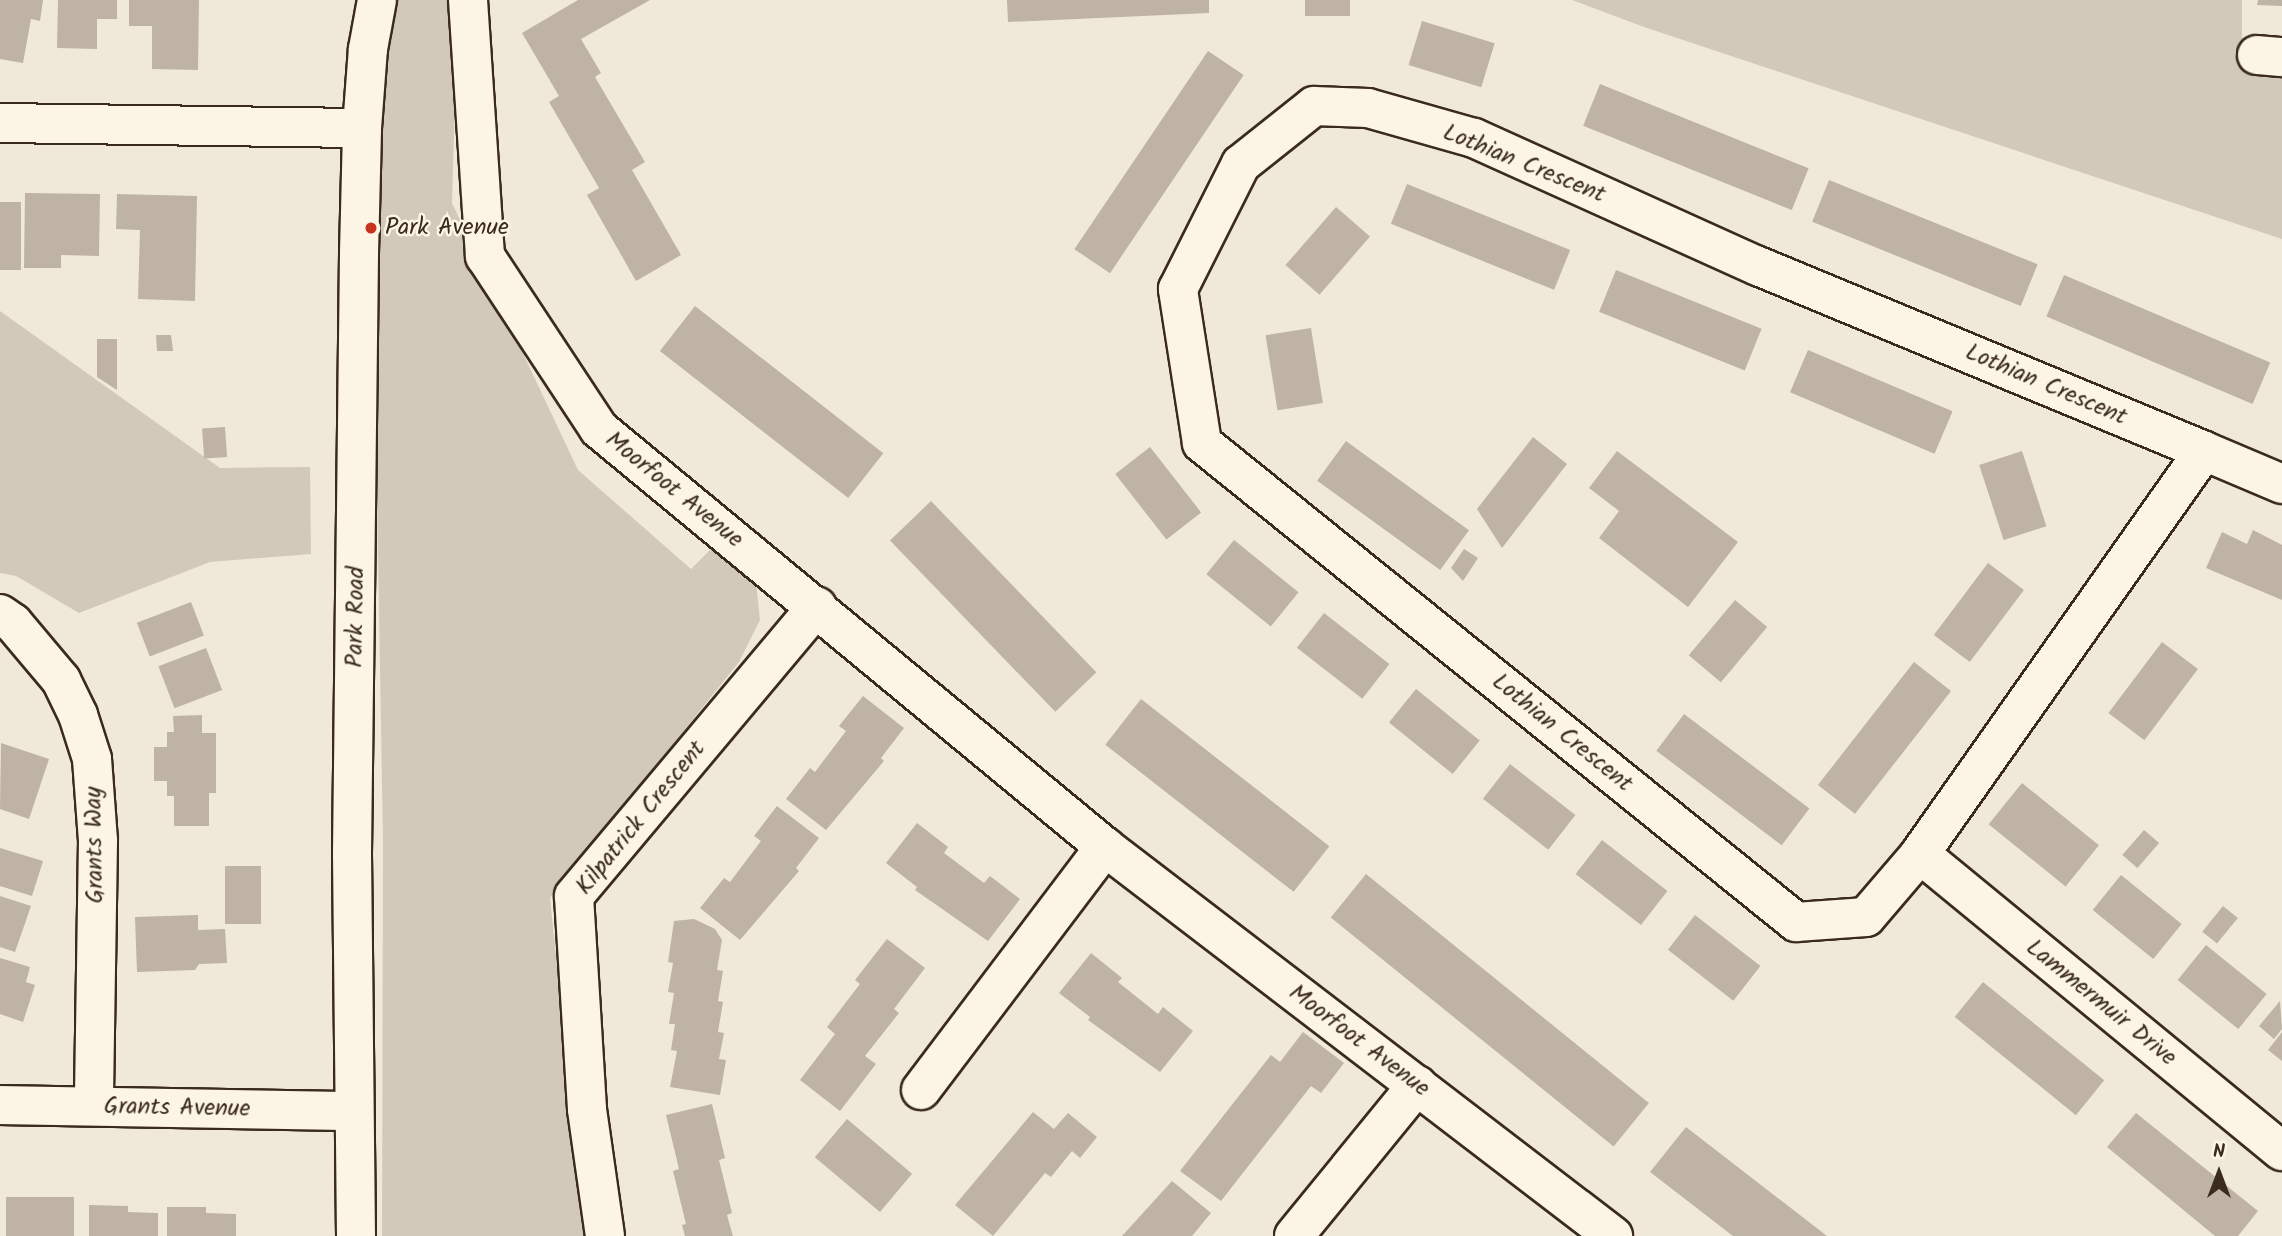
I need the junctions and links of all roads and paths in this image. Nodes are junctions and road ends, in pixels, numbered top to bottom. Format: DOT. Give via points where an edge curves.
graph roads {
  1 [pos="377,0"];
  2 [pos="468,0"];
  3 [pos="0,123"];
  4 [pos="362,128"];
  5 [pos="2204,451"];
  6 [pos="2282,484"];
  7 [pos="817,606"];
  8 [pos="0,614"];
  9 [pos="1105,847"];
  10 [pos="1920,854"];
  11 [pos="1417,1086"];
  12 [pos="921,1090"];
  13 [pos="0,1105"];
  14 [pos="94,1106"];
  15 [pos="354,1111"];
  16 [pos="2282,1151"];
  17 [pos="356,1236"];
  18 [pos="605,1236"];
  19 [pos="1294,1236"];
  20 [pos="1612,1236"];
  1 -- 4 [label="street, Park Road"];
  2 -- 7 [label="street, Moorfoot Avenue" via="485,256 599,429"];
  3 -- 4 [label="street"];
  4 -- 15 [label="street, Park Road" via="352,853"];
  5 -- 6 [label="street"];
  5 -- 10 [label="street, Lothian Crescent"];
  5 -- 10 [label="street, Lothian Crescent" via="1758,266 1474,138 1368,108 1314,106 1241,164 1178,289 1202,443 1796,922 1866,917"];
  7 -- 9 [label="street, Moorfoot Avenue"];
  7 -- 18 [label="street, Kilpatrick Crescent" via="574,897 587,1110"];
  8 -- 14 [label="street, Grants Way" via="61,680 92,759 98,841"];
  9 -- 11 [label="street, Moorfoot Avenue"];
  9 -- 12 [label="street"];
  10 -- 16 [label="street, Lammermuir Drive"];
  11 -- 19 [label="street"];
  11 -- 20 [label="street, Moorfoot Avenue"];
  13 -- 14 [label="street, Grants Avenue"];
  14 -- 15 [label="street, Grants Avenue"];
  15 -- 17 [label="street, Park Road"];
}
